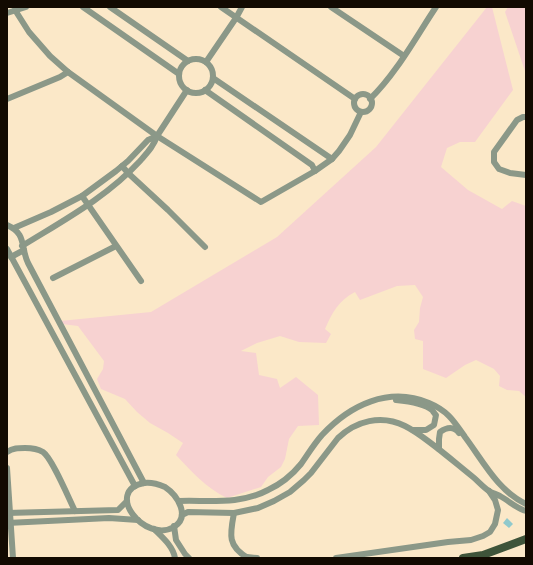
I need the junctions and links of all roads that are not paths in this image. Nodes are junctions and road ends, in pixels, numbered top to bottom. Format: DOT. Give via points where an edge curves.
graph roads {
  1 [pos="26,7"];
  2 [pos="83,7"];
  3 [pos="110,7"];
  4 [pos="221,7"];
  5 [pos="242,7"];
  6 [pos="331,7"];
  7 [pos="436,7"];
  8 [pos="15,10"];
  9 [pos="7,13"];
  10 [pos="236,18"];
  11 [pos="404,56"];
  12 [pos="188,61"];
  13 [pos="206,62"];
  14 [pos="68,72"];
  15 [pos="179,74"];
  16 [pos="213,78"];
  17 [pos="187,90"];
  18 [pos="205,90"];
  19 [pos="7,99"];
  20 [pos="355,99"];
  21 [pos="370,99"];
  22 [pos="361,112"];
  23 [pos="526,117"];
  24 [pos="157,136"];
  25 [pos="332,158"];
  26 [pos="122,166"];
  27 [pos="315,171"];
  28 [pos="128,174"];
  29 [pos="526,175"];
  30 [pos="82,196"];
  31 [pos="88,205"];
  32 [pos="9,226"];
  33 [pos="116,246"];
  34 [pos="205,247"];
  35 [pos="24,248"];
  36 [pos="7,250"];
  37 [pos="11,257"];
  38 [pos="53,278"];
  39 [pos="141,281"];
  40 [pos="384,398"];
  41 [pos="413,430"];
  42 [pos="440,449"];
  43 [pos="7,452"];
  44 [pos="480,457"];
  45 [pos="7,468"];
  46 [pos="144,483"];
  47 [pos="135,486"];
  48 [pos="489,491"];
  49 [pos="178,501"];
  50 [pos="127,502"];
  51 [pos="526,504"];
  52 [pos="75,511"];
  53 [pos="526,511"];
  54 [pos="9,513"];
  55 [pos="234,513"];
  56 [pos="182,515"];
  57 [pos="138,520"];
  58 [pos="9,523"];
  59 [pos="174,526"];
  60 [pos="154,529"];
  61 [pos="526,539"];
  62 [pos="13,558"];
  63 [pos="175,558"];
  64 [pos="189,558"];
  65 [pos="248,558"];
  66 [pos="257,558"];
  67 [pos="336,558"];
  68 [pos="463,558"];
  1 -- 8 [label="street"];
  2 -- 15 [label="street"];
  3 -- 12 [label="street"];
  4 -- 10 [label="street"];
  5 -- 10 [label="street"];
  6 -- 11 [label="street"];
  7 -- 11 [label="street"];
  8 -- 9 [label="street"];
  8 -- 14 [label="street" via="33,37"];
  10 -- 13 [label="street"];
  10 -- 20 [label="street"];
  11 -- 21 [label="street" via="379,91"];
  12 -- 13 [label="street" via="199,59"];
  12 -- 15 [label="street" via="182,66"];
  13 -- 16 [label="street" via="211,67"];
  14 -- 19 [label="street"];
  14 -- 24 [label="street"];
  15 -- 17 [label="street"];
  16 -- 18 [label="street"];
  16 -- 25 [label="street"];
  17 -- 18 [label="street" via="194,93"];
  17 -- 24 [label="street"];
  18 -- 27 [label="street" via="312,165"];
  20 -- 21 [label="street" via="361,95"];
  20 -- 22 [label="street" via="356,110"];
  21 -- 22 [label="street" via="370,107"];
  22 -- 25 [label="street" via="350,135"];
  23 -- 29 [label="street" via="517,120 494,152 494,162 499,169"];
  24 -- 26 [label="street" via="148,140"];
  24 -- 27 [label="street" via="261,202"];
  24 -- 28 [label="street" via="154,144"];
  25 -- 27 [label="street"];
  26 -- 28 [label="street"];
  26 -- 30 [label="street"];
  28 -- 31 [label="street"];
  28 -- 34 [label="street"];
  30 -- 31 [label="street"];
  30 -- 32 [label="street" via="51,212"];
  31 -- 33 [label="street"];
  31 -- 35 [label="street"];
  32 -- 35 [label="street" via="20,236"];
  33 -- 38 [label="street"];
  33 -- 39 [label="street"];
  35 -- 37 [label="street"];
  35 -- 46 [label="street" via="28,263"];
  36 -- 37 [label="street"];
  37 -- 47 [label="street"];
  40 -- 41 [label="street" via="412,402 431,409 436,415 434,425 426,430"];
  40 -- 44 [label="street" via="407,397 422,400 447,413"];
  40 -- 49 [label="street" via="362,404 338,420 319,438 294,471 267,491 233,501"];
  41 -- 42 [label="street"];
  41 -- 55 [label="street" via="399,423 381,420 367,421 354,426 338,438 311,473 290,492 266,505"];
  42 -- 44 [label="street" via="440,432 450,427 457,429"];
  42 -- 48 [label="street"];
  43 -- 52 [label="street" via="12,449 33,448 44,453"];
  44 -- 51 [label="street" via="504,489"];
  45 -- 54 [label="street"];
  46 -- 47 [label="street"];
  46 -- 49 [label="street" via="161,485"];
  47 -- 50 [label="street" via="129,492"];
  48 -- 53 [label="street"];
  48 -- 67 [label="street" via="498,510 495,524 490,532 483,536 471,540"];
  49 -- 56 [label="street"];
  50 -- 52 [label="street" via="118,510"];
  50 -- 57 [label="street" via="130,511"];
  52 -- 54 [label="street"];
  54 -- 58 [label="street"];
  55 -- 56 [label="street" via="188,512"];
  55 -- 65 [label="street" via="230,535 232,543"];
  56 -- 59 [label="street"];
  57 -- 58 [label="street" via="109,518"];
  57 -- 60 [label="street"];
  58 -- 62 [label="street"];
  59 -- 60 [label="street" via="165,530"];
  59 -- 64 [label="street" via="176,540"];
  60 -- 63 [label="street" via="170,546"];
  61 -- 68 [label="main road"];
  65 -- 66 [label="street"];
}
